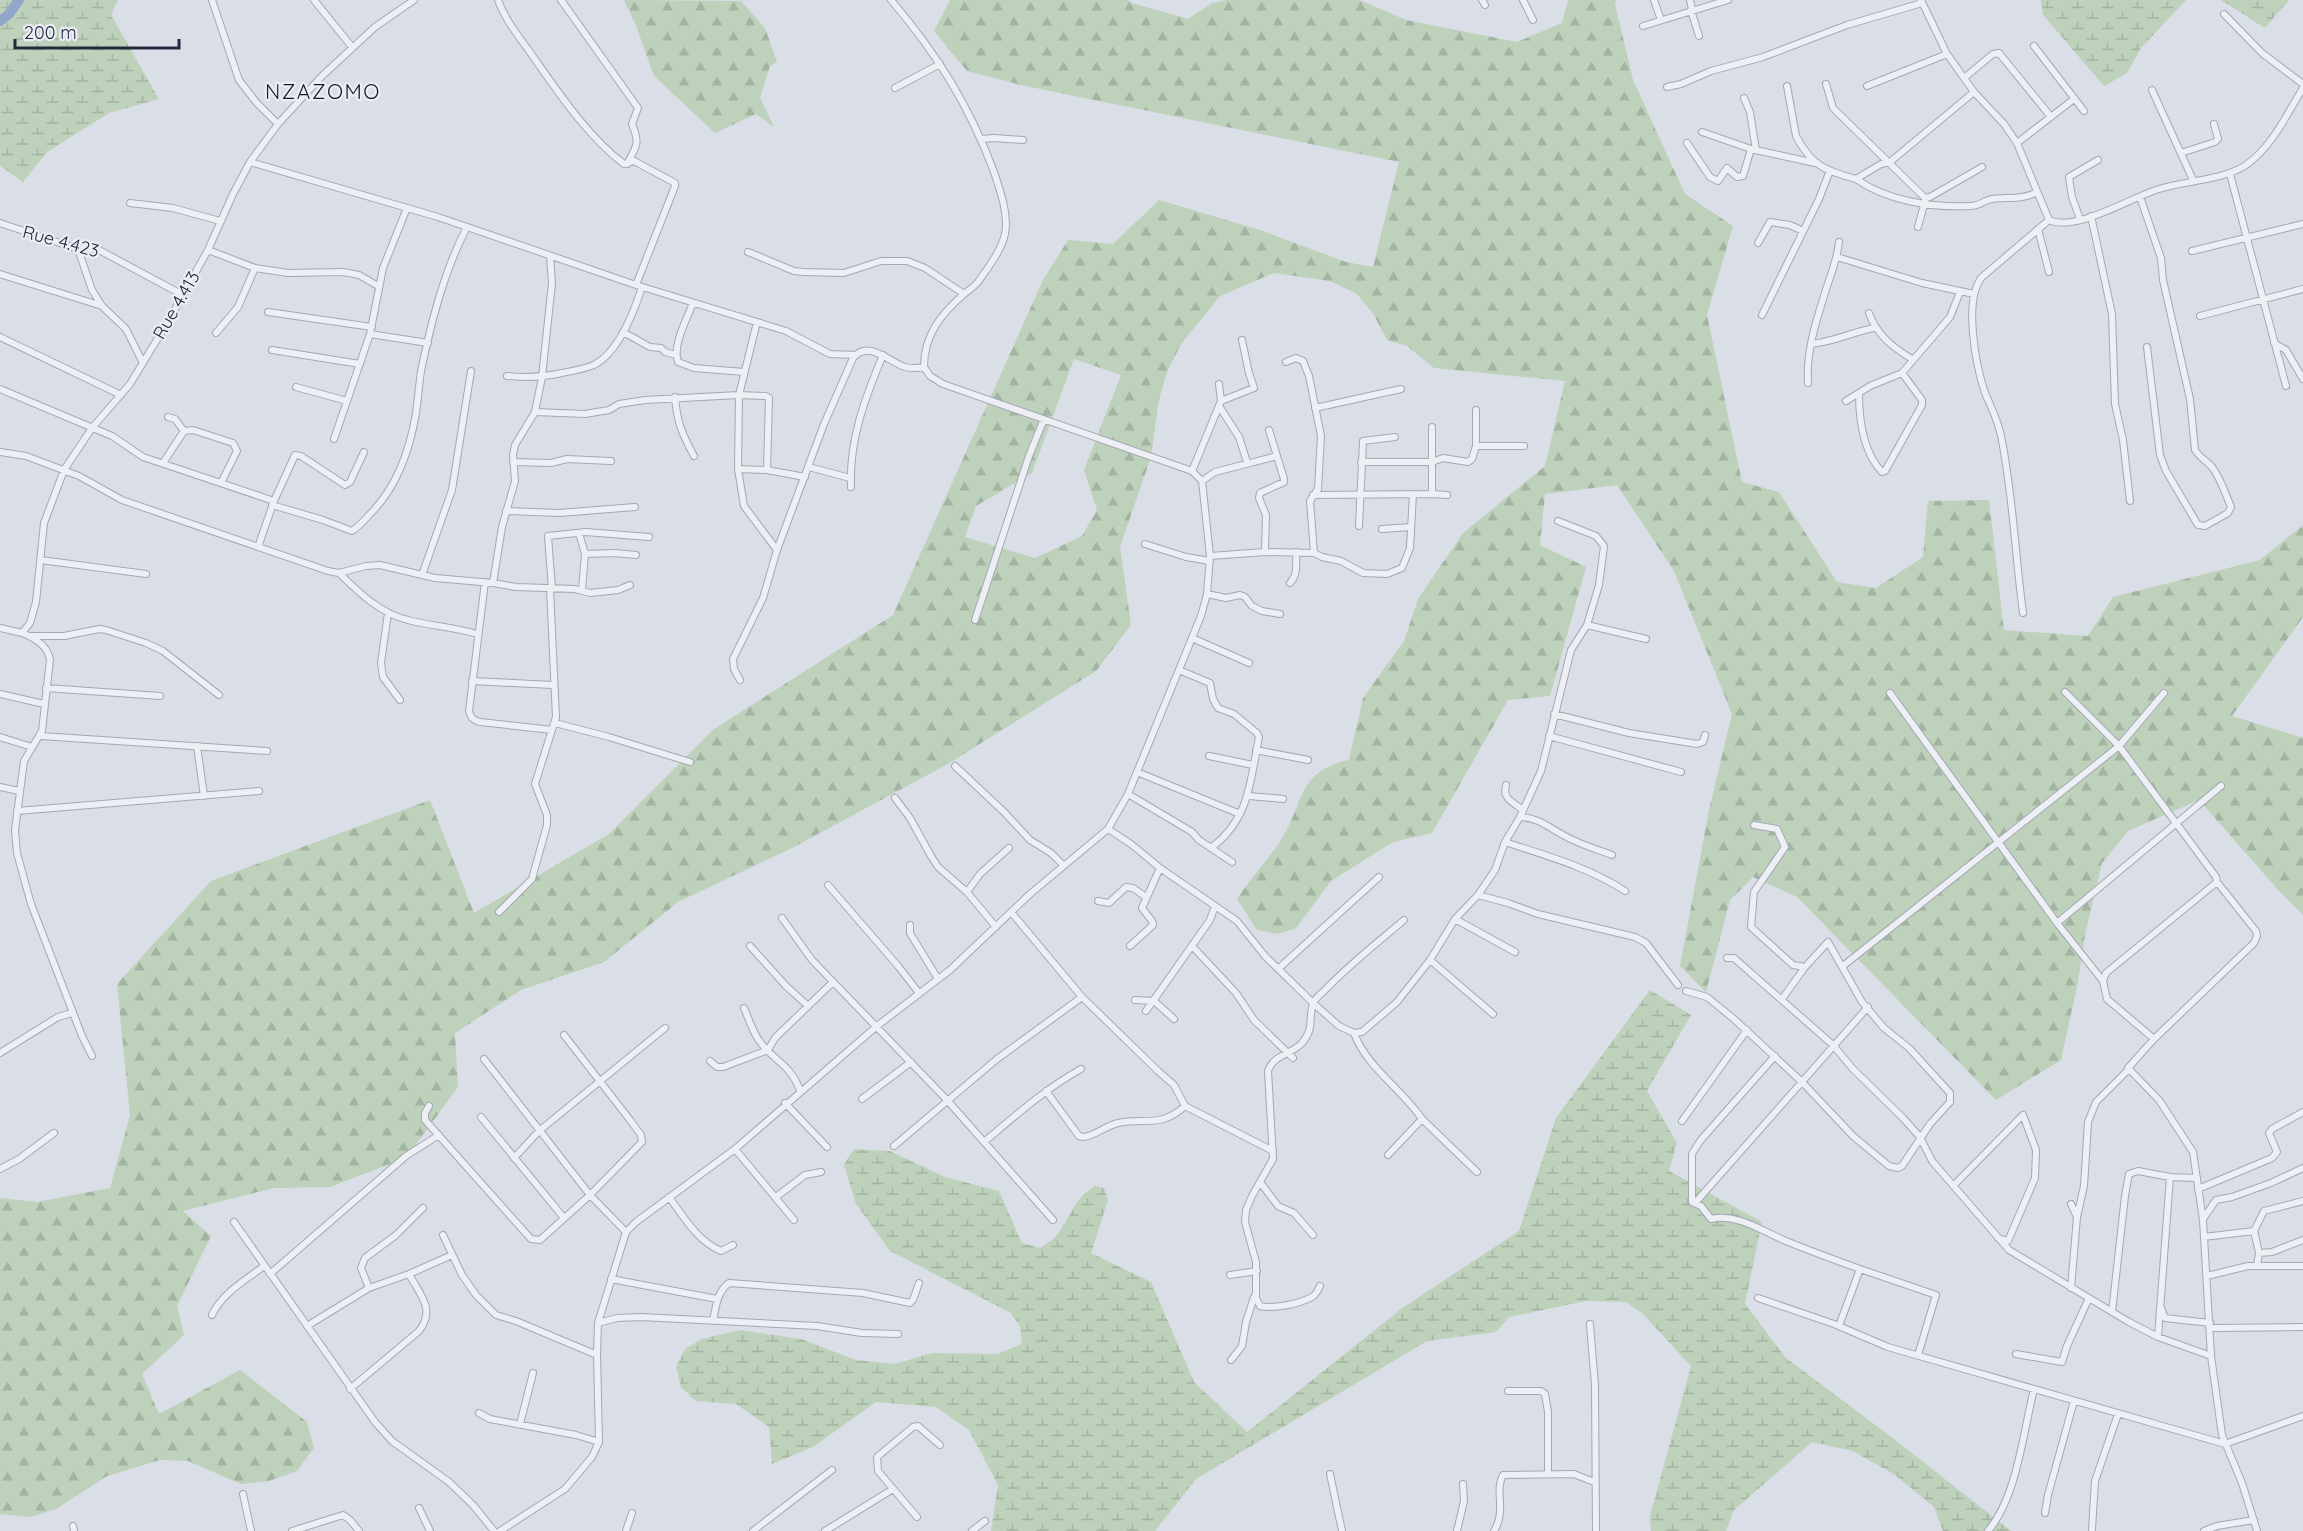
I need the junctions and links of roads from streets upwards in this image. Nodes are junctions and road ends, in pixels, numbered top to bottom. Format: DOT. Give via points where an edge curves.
graph roads {
  1 [pos="212,0"];
  2 [pos="314,0"];
  3 [pos="414,0"];
  4 [pos="498,0"];
  5 [pos="561,0"];
  6 [pos="891,0"];
  7 [pos="1523,0"];
  8 [pos="1654,0"];
  9 [pos="1690,0"];
  10 [pos="1728,0"];
  11 [pos="1922,1"];
  12 [pos="1692,10"];
  13 [pos="2224,14"];
  14 [pos="1533,20"];
  15 [pos="1661,20"];
  16 [pos="1643,26"];
  17 [pos="1699,36"];
  18 [pos="2034,46"];
  19 [pos="352,47"];
  20 [pos="1947,54"];
  21 [pos="940,64"];
  22 [pos="1964,78"];
  23 [pos="1826,84"];
  24 [pos="1787,86"];
  25 [pos="1867,86"];
  26 [pos="2303,86"];
  27 [pos="1667,87"];
  28 [pos="895,88"];
  29 [pos="2152,90"];
  30 [pos="1974,92"];
  31 [pos="1744,98"];
  32 [pos="2074,99"];
  33 [pos="2084,111"];
  34 [pos="2051,117"];
  35 [pos="278,124"];
  36 [pos="2214,124"];
  37 [pos="1702,132"];
  38 [pos="982,139"];
  39 [pos="1023,140"];
  40 [pos="1687,142"];
  41 [pos="2017,143"];
  42 [pos="1754,150"];
  43 [pos="2181,153"];
  44 [pos="2098,160"];
  45 [pos="250,162"];
  46 [pos="1890,162"];
  47 [pos="1815,163"];
  48 [pos="627,165"];
  49 [pos="1982,167"];
  50 [pos="1829,172"];
  51 [pos="2230,174"];
  52 [pos="1856,179"];
  53 [pos="2193,180"];
  54 [pos="2037,192"];
  55 [pos="2140,197"];
  56 [pos="1925,201"];
  57 [pos="130,203"];
  58 [pos="407,208"];
  59 [pos="2091,216"];
  60 [pos="2080,219"];
  61 [pos="2049,220"];
  62 [pos="220,221"];
  63 [pos="0,223"];
  64 [pos="2303,224"];
  65 [pos="467,227"];
  66 [pos="1918,227"];
  67 [pos="2038,230"];
  68 [pos="1803,231"];
  69 [pos="2247,237"];
  70 [pos="1839,242"];
  71 [pos="1758,243"];
  72 [pos="78,249"];
  73 [pos="208,250"];
  74 [pos="2192,251"];
  75 [pos="748,252"];
  76 [pos="550,256"];
  77 [pos="1837,257"];
  78 [pos="255,268"];
  79 [pos="2049,272"];
  80 [pos="0,274"];
  81 [pos="378,286"];
  82 [pos="639,286"];
  83 [pos="2303,289"];
  84 [pos="1960,292"];
  85 [pos="964,294"];
  86 [pos="1974,294"];
  87 [pos="183,295"];
  88 [pos="2263,300"];
  89 [pos="693,303"];
  90 [pos="102,306"];
  91 [pos="268,312"];
  92 [pos="1869,313"];
  93 [pos="1762,315"];
  94 [pos="2200,316"];
  95 [pos="757,322"];
  96 [pos="372,327"];
  97 [pos="1874,328"];
  98 [pos="623,332"];
  99 [pos="216,333"];
  100 [pos="370,334"];
  101 [pos="0,337"];
  102 [pos="1242,340"];
  103 [pos="428,343"];
  104 [pos="2274,343"];
  105 [pos="1811,344"];
  106 [pos="2147,347"];
  107 [pos="272,350"];
  108 [pos="856,354"];
  109 [pos="676,355"];
  110 [pos="883,355"];
  111 [pos="1912,359"];
  112 [pos="142,361"];
  113 [pos="1286,362"];
  114 [pos="360,364"];
  115 [pos="924,367"];
  116 [pos="471,371"];
  117 [pos="744,372"];
  118 [pos="1902,373"];
  119 [pos="507,376"];
  120 [pos="542,377"];
  121 [pos="2303,379"];
  122 [pos="1808,383"];
  123 [pos="1219,384"];
  124 [pos="2286,386"];
  125 [pos="296,387"];
  126 [pos="0,389"];
  127 [pos="1401,389"];
  128 [pos="1859,393"];
  129 [pos="121,395"];
  130 [pos="739,395"];
  131 [pos="675,397"];
  132 [pos="347,401"];
  133 [pos="1846,402"];
  134 [pos="1220,404"];
  135 [pos="1315,408"];
  136 [pos="1476,410"];
  137 [pos="535,412"];
  138 [pos="168,417"];
  139 [pos="1044,419"];
  140 [pos="1432,427"];
  141 [pos="93,428"];
  142 [pos="1269,430"];
  143 [pos="183,431"];
  144 [pos="1395,437"];
  145 [pos="334,439"];
  146 [pos="1476,446"];
  147 [pos="1524,446"];
  148 [pos="0,452"];
  149 [pos="364,452"];
  150 [pos="694,456"];
  151 [pos="1277,456"];
  152 [pos="611,460"];
  153 [pos="513,462"];
  154 [pos="1247,462"];
  155 [pos="1361,462"];
  156 [pos="1432,462"];
  157 [pos="163,463"];
  158 [pos="809,467"];
  159 [pos="738,469"];
  160 [pos="64,470"];
  161 [pos="767,470"];
  162 [pos="1192,471"];
  163 [pos="805,477"];
  164 [pos="850,478"];
  165 [pos="1202,481"];
  166 [pos="221,483"];
  167 [pos="851,487"];
  168 [pos="1360,494"];
  169 [pos="1413,494"];
  170 [pos="1432,494"];
  171 [pos="1313,495"];
  172 [pos="1446,495"];
  173 [pos="2130,501"];
  174 [pos="273,503"];
  175 [pos="635,507"];
  176 [pos="506,511"];
  177 [pos="1558,521"];
  178 [pos="1359,526"];
  179 [pos="1411,527"];
  180 [pos="1382,529"];
  181 [pos="579,533"];
  182 [pos="649,537"];
  183 [pos="1145,544"];
  184 [pos="258,547"];
  185 [pos="777,550"];
  186 [pos="1265,552"];
  187 [pos="1296,552"];
  188 [pos="1314,553"];
  189 [pos="585,554"];
  190 [pos="636,555"];
  191 [pos="1210,558"];
  192 [pos="41,560"];
  193 [pos="339,573"];
  194 [pos="146,574"];
  195 [pos="422,575"];
  196 [pos="485,582"];
  197 [pos="493,583"];
  198 [pos="1290,583"];
  199 [pos="630,585"];
  200 [pos="551,589"];
  201 [pos="582,590"];
  202 [pos="1207,594"];
  203 [pos="2024,612"];
  204 [pos="388,613"];
  205 [pos="1280,614"];
  206 [pos="975,620"];
  207 [pos="1587,625"];
  208 [pos="0,628"];
  209 [pos="22,633"];
  210 [pos="477,634"];
  211 [pos="30,636"];
  212 [pos="1192,638"];
  213 [pos="1646,639"];
  214 [pos="1249,663"];
  215 [pos="1179,670"];
  216 [pos="740,680"];
  217 [pos="472,681"];
  218 [pos="553,685"];
  219 [pos="46,688"];
  220 [pos="2065,692"];
  221 [pos="1890,693"];
  222 [pos="2164,693"];
  223 [pos="0,694"];
  224 [pos="219,695"];
  225 [pos="160,696"];
  226 [pos="400,700"];
  227 [pos="44,704"];
  228 [pos="1554,714"];
  229 [pos="554,727"];
  230 [pos="1705,735"];
  231 [pos="41,736"];
  232 [pos="1549,736"];
  233 [pos="0,737"];
  234 [pos="197,746"];
  235 [pos="2119,746"];
  236 [pos="32,747"];
  237 [pos="1256,750"];
  238 [pos="267,751"];
  239 [pos="1209,756"];
  240 [pos="1308,760"];
  241 [pos="690,762"];
  242 [pos="1253,765"];
  243 [pos="955,766"];
  244 [pos="1137,772"];
  245 [pos="1681,772"];
  246 [pos="1506,785"];
  247 [pos="2221,786"];
  248 [pos="0,787"];
  249 [pos="20,791"];
  250 [pos="259,791"];
  251 [pos="1128,794"];
  252 [pos="204,796"];
  253 [pos="1249,796"];
  254 [pos="895,798"];
  255 [pos="1283,799"];
  256 [pos="17,811"];
  257 [pos="1522,813"];
  258 [pos="1240,814"];
  259 [pos="2176,824"];
  260 [pos="1754,825"];
  261 [pos="1108,829"];
  262 [pos="1505,842"];
  263 [pos="1999,842"];
  264 [pos="1009,848"];
  265 [pos="1211,848"];
  266 [pos="1612,855"];
  267 [pos="1232,861"];
  268 [pos="1064,865"];
  269 [pos="1160,868"];
  270 [pos="1379,877"];
  271 [pos="2217,882"];
  272 [pos="828,885"];
  273 [pos="1625,891"];
  274 [pos="967,892"];
  275 [pos="1478,895"];
  276 [pos="1146,897"];
  277 [pos="1098,901"];
  278 [pos="1215,906"];
  279 [pos="498,912"];
  280 [pos="1011,912"];
  281 [pos="782,918"];
  282 [pos="1455,919"];
  283 [pos="1404,920"];
  284 [pos="2057,923"];
  285 [pos="910,925"];
  286 [pos="996,927"];
  287 [pos="750,946"];
  288 [pos="1130,946"];
  289 [pos="1192,946"];
  290 [pos="1515,952"];
  291 [pos="1727,958"];
  292 [pos="1430,960"];
  293 [pos="1843,966"];
  294 [pos="1804,967"];
  295 [pos="1278,969"];
  296 [pos="938,979"];
  297 [pos="2103,981"];
  298 [pos="833,982"];
  299 [pos="1678,985"];
  300 [pos="1686,991"];
  301 [pos="919,993"];
  302 [pos="1082,997"];
  303 [pos="1782,999"];
  304 [pos="1135,1000"];
  305 [pos="1154,1001"];
  306 [pos="1313,1002"];
  307 [pos="807,1005"];
  308 [pos="1868,1007"];
  309 [pos="744,1008"];
  310 [pos="1146,1011"];
  311 [pos="72,1013"];
  312 [pos="1493,1014"];
  313 [pos="1174,1019"];
  314 [pos="877,1026"];
  315 [pos="665,1028"];
  316 [pos="1747,1030"];
  317 [pos="1354,1033"];
  318 [pos="564,1035"];
  319 [pos="2154,1039"];
  320 [pos="1833,1045"];
  321 [pos="768,1050"];
  322 [pos="0,1053"];
  323 [pos="92,1056"];
  324 [pos="1290,1056"];
  325 [pos="1774,1056"];
  326 [pos="484,1059"];
  327 [pos="710,1061"];
  328 [pos="911,1062"];
  329 [pos="1081,1069"];
  330 [pos="2128,1070"];
  331 [pos="1802,1082"];
  332 [pos="600,1083"];
  333 [pos="800,1090"];
  334 [pos="1046,1091"];
  335 [pos="862,1099"];
  336 [pos="947,1100"];
  337 [pos="785,1103"];
  338 [pos="429,1106"];
  339 [pos="1185,1106"];
  340 [pos="2303,1112"];
  341 [pos="481,1117"];
  342 [pos="1422,1119"];
  343 [pos="1682,1121"];
  344 [pos="539,1131"];
  345 [pos="54,1133"];
  346 [pos="439,1135"];
  347 [pos="1920,1137"];
  348 [pos="984,1142"];
  349 [pos="894,1146"];
  350 [pos="827,1147"];
  351 [pos="735,1149"];
  352 [pos="1274,1151"];
  353 [pos="1388,1155"];
  354 [pos="514,1158"];
  355 [pos="2303,1168"];
  356 [pos="0,1169"];
  357 [pos="821,1172"];
  358 [pos="1477,1172"];
  359 [pos="2170,1177"];
  360 [pos="2197,1178"];
  361 [pos="1260,1182"];
  362 [pos="1954,1185"];
  363 [pos="2198,1188"];
  364 [pos="590,1195"];
  365 [pos="669,1197"];
  366 [pos="776,1197"];
  367 [pos="2303,1201"];
  368 [pos="1695,1203"];
  369 [pos="2071,1204"];
  370 [pos="423,1208"];
  371 [pos="2077,1217"];
  372 [pos="564,1218"];
  373 [pos="794,1220"];
  374 [pos="1053,1220"];
  375 [pos="2203,1220"];
  376 [pos="234,1222"];
  377 [pos="2254,1231"];
  378 [pos="626,1232"];
  379 [pos="443,1236"];
  380 [pos="1313,1236"];
  381 [pos="2204,1237"];
  382 [pos="1998,1238"];
  383 [pos="2303,1240"];
  384 [pos="733,1245"];
  385 [pos="2259,1253"];
  386 [pos="452,1255"];
  387 [pos="264,1266"];
  388 [pos="2257,1266"];
  389 [pos="2303,1266"];
  390 [pos="1860,1269"];
  391 [pos="1257,1272"];
  392 [pos="270,1274"];
  393 [pos="409,1274"];
  394 [pos="1230,1275"];
  395 [pos="2207,1276"];
  396 [pos="611,1279"];
  397 [pos="919,1283"];
  398 [pos="1320,1286"];
  399 [pos="369,1287"];
  400 [pos="2071,1288"];
  401 [pos="1257,1290"];
  402 [pos="1758,1298"];
  403 [pos="2089,1298"];
  404 [pos="717,1299"];
  405 [pos="2160,1307"];
  406 [pos="2112,1312"];
  407 [pos="212,1314"];
  408 [pos="713,1321"];
  409 [pos="598,1323"];
  410 [pos="1590,1324"];
  411 [pos="307,1326"];
  412 [pos="1839,1326"];
  413 [pos="2211,1326"];
  414 [pos="2303,1327"];
  415 [pos="898,1334"];
  416 [pos="2158,1337"];
  417 [pos="2016,1354"];
  418 [pos="597,1355"];
  419 [pos="1918,1355"];
  420 [pos="2211,1356"];
  421 [pos="1231,1360"];
  422 [pos="533,1373"];
  423 [pos="350,1389"];
  424 [pos="2034,1389"];
  425 [pos="1508,1391"];
  426 [pos="2074,1401"];
  427 [pos="479,1413"];
  428 [pos="2118,1414"];
  429 [pos="2303,1416"];
  430 [pos="520,1424"];
  431 [pos="599,1442"];
  432 [pos="2225,1444"];
  433 [pos="940,1445"];
  434 [pos="832,1470"];
  435 [pos="1330,1474"];
  436 [pos="1548,1474"];
  437 [pos="1594,1482"];
  438 [pos="1463,1485"];
  439 [pos="893,1490"];
  440 [pos="243,1494"];
  441 [pos="419,1508"];
  442 [pos="632,1513"];
  443 [pos="2045,1513"];
  444 [pos="917,1517"];
  445 [pos="985,1521"];
  446 [pos="2254,1521"];
  447 [pos="2092,1529"];
  448 [pos="251,1531"];
  449 [pos="292,1531"];
  450 [pos="359,1531"];
  451 [pos="430,1531"];
  452 [pos="494,1531"];
  453 [pos="500,1531"];
  454 [pos="626,1531"];
  455 [pos="753,1531"];
  456 [pos="825,1531"];
  457 [pos="972,1531"];
  458 [pos="1342,1531"];
  459 [pos="1457,1531"];
  460 [pos="1494,1531"];
  461 [pos="1596,1531"];
  462 [pos="1988,1531"];
  463 [pos="2204,1531"];
  464 [pos="2257,1531"];
  1 -- 35 [label="street" via="239,80"];
  2 -- 19 [label="street"];
  3 -- 19 [label="street, Rue 4.413"];
  4 -- 48 [label="street" via="555,88 607,151"];
  5 -- 48 [label="street" via="638,108 632,124 638,145"];
  6 -- 21 [label="street"];
  7 -- 14 [label="street"];
  8 -- 15 [label="street"];
  9 -- 12 [label="street"];
  10 -- 12 [label="street"];
  11 -- 20 [label="street"];
  11 -- 27 [label="street"];
  12 -- 15 [label="street"];
  12 -- 17 [label="street"];
  13 -- 26 [label="street" via="2262,53"];
  15 -- 16 [label="street"];
  18 -- 32 [label="street"];
  19 -- 35 [label="street, Rue 4.413"];
  20 -- 22 [label="street"];
  20 -- 25 [label="street"];
  21 -- 28 [label="street"];
  21 -- 38 [label="street"];
  22 -- 30 [label="street"];
  22 -- 34 [label="street" via="1999,53"];
  23 -- 46 [label="street" via="1833,108"];
  24 -- 47 [label="street" via="1796,136"];
  26 -- 51 [label="street" via="2269,142 2257,156"];
  29 -- 43 [label="street"];
  30 -- 41 [label="street"];
  30 -- 46 [label="street"];
  31 -- 42 [label="street" via="1750,112"];
  32 -- 33 [label="street"];
  32 -- 34 [label="street"];
  34 -- 41 [label="street"];
  35 -- 45 [label="street, Rue 4.413"];
  36 -- 43 [label="street" via="2218,139 2215,142"];
  37 -- 42 [label="street"];
  38 -- 39 [label="street"];
  38 -- 85 [label="street" via="1005,212 1005,233 976,285"];
  40 -- 42 [label="street" via="1710,177 1718,182 1727,168 1737,177 1743,176"];
  41 -- 54 [label="street"];
  42 -- 47 [label="street"];
  43 -- 53 [label="street"];
  44 -- 60 [label="street" via="2069,177"];
  45 -- 58 [label="street"];
  45 -- 62 [label="street, Rue 4.413"];
  46 -- 52 [label="street"];
  46 -- 56 [label="street"];
  47 -- 50 [label="street"];
  48 -- 82 [label="street" via="637,163 674,181 675,186"];
  49 -- 56 [label="street"];
  50 -- 52 [label="street"];
  50 -- 68 [label="street"];
  51 -- 53 [label="street"];
  51 -- 69 [label="street"];
  52 -- 56 [label="street" via="1896,198"];
  53 -- 55 [label="street"];
  54 -- 56 [label="street" via="2029,197 1990,199 1972,206"];
  54 -- 61 [label="street"];
  55 -- 59 [label="street"];
  55 -- 106 [label="street" via="2161,258 2190,399 2195,450 2220,480 2231,507 2228,513 2205,526 2198,525 2160,455"];
  56 -- 66 [label="street"];
  57 -- 62 [label="street" via="173,208"];
  58 -- 65 [label="street"];
  58 -- 81 [label="street"];
  59 -- 60 [label="street"];
  59 -- 173 [label="street" via="2112,314 2115,404"];
  60 -- 61 [label="street" via="2056,223"];
  61 -- 67 [label="street"];
  62 -- 73 [label="street, Rue 4.413"];
  63 -- 72 [label="street, Rue 4.423"];
  64 -- 69 [label="street"];
  65 -- 76 [label="street"];
  65 -- 103 [label="street" via="456,248"];
  67 -- 79 [label="street"];
  67 -- 86 [label="street" via="1982,277"];
  68 -- 71 [label="street" via="1770,222"];
  68 -- 93 [label="street"];
  69 -- 74 [label="street"];
  69 -- 88 [label="street"];
  70 -- 77 [label="street"];
  72 -- 87 [label="street, Rue 4.423" via="99,250"];
  72 -- 90 [label="street" via="92,290"];
  73 -- 78 [label="street"];
  73 -- 87 [label="street, Rue 4.413"];
  75 -- 85 [label="street" via="804,272 844,273 881,261 907,261"];
  76 -- 82 [label="street"];
  76 -- 120 [label="street" via="550,316"];
  77 -- 84 [label="street"];
  77 -- 105 [label="street"];
  78 -- 81 [label="street" via="288,273 343,272 359,275"];
  78 -- 99 [label="street" via="238,307"];
  80 -- 90 [label="street"];
  81 -- 96 [label="street"];
  82 -- 89 [label="street"];
  82 -- 98 [label="street" via="633,314"];
  83 -- 88 [label="street"];
  84 -- 86 [label="street"];
  84 -- 111 [label="street" via="1950,317"];
  85 -- 115 [label="street" via="933,328"];
  86 -- 203 [label="street" via="1973,335 1985,393 2001,435"];
  87 -- 112 [label="street, Rue 4.413"];
  88 -- 94 [label="street"];
  88 -- 104 [label="street"];
  89 -- 95 [label="street"];
  89 -- 109 [label="street"];
  90 -- 112 [label="street" via="126,329"];
  91 -- 96 [label="street"];
  92 -- 97 [label="street"];
  95 -- 108 [label="street" via="786,331 830,354"];
  95 -- 117 [label="street"];
  96 -- 100 [label="street"];
  97 -- 105 [label="street" via="1828,343"];
  97 -- 111 [label="street" via="1893,348"];
  98 -- 109 [label="street" via="650,347"];
  98 -- 120 [label="street" via="606,356 593,365"];
  100 -- 103 [label="street"];
  100 -- 114 [label="street"];
  101 -- 129 [label="street"];
  102 -- 134 [label="street" via="1254,388"];
  103 -- 174 [label="street" via="405,458 379,504 352,531"];
  104 -- 121 [label="street" via="2286,350"];
  104 -- 124 [label="street"];
  105 -- 122 [label="street"];
  107 -- 114 [label="street"];
  108 -- 110 [label="street" via="873,351"];
  108 -- 158 [label="street" via="836,393"];
  109 -- 117 [label="street" via="682,365"];
  110 -- 115 [label="street" via="909,368"];
  110 -- 164 [label="street" via="860,410"];
  111 -- 118 [label="street"];
  112 -- 129 [label="street, Rue 4.413"];
  113 -- 135 [label="street" via="1296,358 1303,361"];
  114 -- 132 [label="street"];
  115 -- 139 [label="street" via="943,384"];
  116 -- 195 [label="street" via="452,490"];
  117 -- 130 [label="street"];
  118 -- 128 [label="street"];
  118 -- 128 [label="street" via="1922,405 1886,471 1882,472 1871,455 1859,413"];
  119 -- 120 [label="street"];
  120 -- 137 [label="street"];
  123 -- 134 [label="street"];
  125 -- 132 [label="street"];
  126 -- 141 [label="street"];
  127 -- 135 [label="street"];
  128 -- 133 [label="street"];
  129 -- 141 [label="street, Rue 4.413"];
  130 -- 131 [label="street"];
  130 -- 159 [label="street"];
  130 -- 161 [label="street" via="769,398"];
  131 -- 137 [label="street" via="629,402 585,414"];
  131 -- 150 [label="street" via="681,434"];
  132 -- 145 [label="street"];
  134 -- 154 [label="street" via="1239,437"];
  134 -- 162 [label="street"];
  135 -- 171 [label="street" via="1321,436 1318,489"];
  136 -- 146 [label="street"];
  137 -- 153 [label="street" via="515,445"];
  138 -- 143 [label="street" via="175,419"];
  139 -- 162 [label="street"];
  139 -- 206 [label="street"];
  140 -- 156 [label="street"];
  141 -- 157 [label="street" via="143,457"];
  141 -- 160 [label="street, Rue 4.413"];
  142 -- 151 [label="street"];
  143 -- 157 [label="street"];
  143 -- 166 [label="street" via="193,430 236,446 236,456"];
  144 -- 155 [label="street" via="1366,439"];
  146 -- 147 [label="street"];
  146 -- 156 [label="street" via="1468,462 1443,458"];
  148 -- 160 [label="street" via="26,456"];
  149 -- 174 [label="street" via="345,485 301,456 295,456"];
  151 -- 154 [label="street"];
  151 -- 186 [label="street" via="1284,482 1260,493 1259,498 1266,515"];
  152 -- 153 [label="street"];
  153 -- 176 [label="street" via="515,481"];
  154 -- 165 [label="street" via="1215,472"];
  155 -- 156 [label="street"];
  155 -- 168 [label="street"];
  156 -- 170 [label="street"];
  157 -- 166 [label="street"];
  158 -- 163 [label="street"];
  158 -- 164 [label="street"];
  159 -- 161 [label="street"];
  159 -- 185 [label="street" via="744,506"];
  160 -- 184 [label="street" via="122,500"];
  160 -- 192 [label="street, Rue 4.413" via="44,523"];
  161 -- 163 [label="street"];
  162 -- 165 [label="street"];
  163 -- 185 [label="street"];
  164 -- 167 [label="street"];
  165 -- 191 [label="street"];
  166 -- 174 [label="street"];
  168 -- 169 [label="street"];
  168 -- 171 [label="street"];
  168 -- 178 [label="street"];
  169 -- 170 [label="street"];
  169 -- 179 [label="street"];
  170 -- 172 [label="street"];
  171 -- 188 [label="street"];
  174 -- 184 [label="street"];
  175 -- 176 [label="street" via="559,513"];
  176 -- 197 [label="street"];
  177 -- 207 [label="street" via="1596,536 1604,546 1599,585"];
  179 -- 180 [label="street"];
  179 -- 188 [label="street" via="1406,562 1387,574 1364,573"];
  181 -- 182 [label="street"];
  181 -- 189 [label="street"];
  181 -- 200 [label="street" via="548,536"];
  183 -- 191 [label="street" via="1186,557"];
  184 -- 193 [label="street"];
  185 -- 216 [label="street" via="763,598 733,659"];
  186 -- 187 [label="street"];
  186 -- 191 [label="street"];
  187 -- 188 [label="street"];
  187 -- 198 [label="street" via="1295,578"];
  189 -- 190 [label="street"];
  189 -- 201 [label="street"];
  191 -- 202 [label="street"];
  192 -- 194 [label="street"];
  192 -- 209 [label="street, Rue 4.413" via="33,614"];
  193 -- 195 [label="street" via="372,565"];
  193 -- 204 [label="street"];
  195 -- 196 [label="street"];
  196 -- 197 [label="street"];
  196 -- 210 [label="street"];
  197 -- 200 [label="street"];
  199 -- 201 [label="street" via="590,593"];
  200 -- 201 [label="street"];
  200 -- 218 [label="street"];
  202 -- 205 [label="street" via="1226,598 1240,595 1262,611"];
  202 -- 212 [label="street"];
  204 -- 210 [label="street"];
  204 -- 226 [label="street" via="381,663 383,677"];
  207 -- 213 [label="street"];
  207 -- 228 [label="street" via="1571,650"];
  208 -- 209 [label="street"];
  209 -- 211 [label="street"];
  210 -- 217 [label="street"];
  211 -- 219 [label="street" via="49,655"];
  211 -- 224 [label="street" via="106,630 163,651"];
  212 -- 214 [label="street"];
  212 -- 215 [label="street"];
  215 -- 237 [label="street" via="1210,683 1218,708 1234,714 1257,733"];
  215 -- 244 [label="street"];
  217 -- 218 [label="street"];
  217 -- 229 [label="street" via="469,711 474,720"];
  218 -- 229 [label="street"];
  219 -- 225 [label="street"];
  219 -- 227 [label="street"];
  220 -- 235 [label="street"];
  221 -- 263 [label="street"];
  222 -- 235 [label="street"];
  223 -- 227 [label="street"];
  227 -- 231 [label="street"];
  228 -- 230 [label="street" via="1629,733 1697,744 1703,742"];
  228 -- 232 [label="street"];
  229 -- 241 [label="street" via="609,737"];
  229 -- 279 [label="street" via="535,780 547,819 535,872"];
  231 -- 234 [label="street"];
  231 -- 236 [label="street"];
  232 -- 245 [label="street"];
  232 -- 257 [label="street" via="1541,771"];
  233 -- 236 [label="street"];
  234 -- 238 [label="street"];
  234 -- 252 [label="street"];
  235 -- 259 [label="street"];
  235 -- 263 [label="street"];
  236 -- 249 [label="street" via="24,761"];
  237 -- 240 [label="street"];
  237 -- 242 [label="street"];
  239 -- 242 [label="street"];
  242 -- 253 [label="street"];
  243 -- 268 [label="street" via="1030,840"];
  244 -- 251 [label="street"];
  244 -- 258 [label="street"];
  246 -- 257 [label="street" via="1506,797"];
  247 -- 259 [label="street"];
  248 -- 249 [label="street"];
  249 -- 256 [label="street"];
  250 -- 252 [label="street"];
  251 -- 261 [label="street"];
  251 -- 265 [label="street" via="1192,832"];
  252 -- 256 [label="street"];
  253 -- 255 [label="street"];
  253 -- 258 [label="street"];
  254 -- 274 [label="street" via="938,867"];
  256 -- 311 [label="street" via="17,853 31,904"];
  257 -- 262 [label="street"];
  257 -- 266 [label="street" via="1564,836"];
  258 -- 265 [label="street"];
  259 -- 271 [label="street"];
  259 -- 284 [label="street"];
  260 -- 294 [label="street" via="1777,829 1785,847 1754,892 1751,927 1793,965"];
  261 -- 268 [label="street"];
  261 -- 269 [label="street"];
  262 -- 273 [label="street" via="1603,876"];
  262 -- 275 [label="street" via="1495,870"];
  263 -- 284 [label="street"];
  263 -- 293 [label="street"];
  264 -- 274 [label="street" via="980,874"];
  265 -- 267 [label="street"];
  268 -- 280 [label="street"];
  269 -- 276 [label="street"];
  269 -- 278 [label="street"];
  270 -- 295 [label="street"];
  271 -- 297 [label="street" via="2112,966"];
  271 -- 319 [label="street" via="2257,936"];
  272 -- 301 [label="street"];
  274 -- 286 [label="street"];
  275 -- 282 [label="street"];
  275 -- 299 [label="street" via="1635,937 1646,943"];
  276 -- 277 [label="street" via="1126,887 1109,903"];
  276 -- 288 [label="street" via="1142,908 1153,925"];
  278 -- 289 [label="street"];
  278 -- 295 [label="street" via="1249,933"];
  280 -- 286 [label="street"];
  280 -- 302 [label="street"];
  281 -- 298 [label="street"];
  282 -- 290 [label="street"];
  282 -- 292 [label="street"];
  283 -- 306 [label="street" via="1353,961"];
  284 -- 297 [label="street"];
  285 -- 296 [label="street" via="910,933"];
  286 -- 296 [label="street"];
  287 -- 307 [label="street"];
  289 -- 305 [label="street"];
  289 -- 324 [label="street"];
  291 -- 303 [label="street" via="1734,958"];
  292 -- 312 [label="street"];
  292 -- 317 [label="street" via="1397,1002 1362,1032"];
  293 -- 294 [label="street" via="1828,942"];
  293 -- 308 [label="street"];
  294 -- 303 [label="street"];
  295 -- 306 [label="street"];
  296 -- 301 [label="street"];
  297 -- 319 [label="street" via="2107,999"];
  298 -- 307 [label="street"];
  298 -- 314 [label="street"];
  300 -- 316 [label="street" via="1707,997"];
  301 -- 314 [label="street"];
  302 -- 336 [label="street"];
  302 -- 339 [label="street" via="1174,1085"];
  303 -- 320 [label="street"];
  304 -- 305 [label="street"];
  305 -- 310 [label="street"];
  305 -- 313 [label="street"];
  306 -- 317 [label="street" via="1339,1026"];
  306 -- 324 [label="street" via="1310,1032"];
  307 -- 321 [label="street"];
  308 -- 320 [label="street"];
  308 -- 347 [label="street" via="1950,1093 1950,1102"];
  309 -- 321 [label="street" via="759,1041"];
  311 -- 322 [label="street" via="58,1017"];
  311 -- 323 [label="street"];
  314 -- 328 [label="street"];
  314 -- 333 [label="street"];
  315 -- 332 [label="street"];
  316 -- 325 [label="street"];
  316 -- 343 [label="street"];
  317 -- 342 [label="street" via="1357,1043"];
  318 -- 332 [label="street"];
  319 -- 330 [label="street"];
  320 -- 331 [label="street"];
  320 -- 347 [label="street"];
  321 -- 327 [label="street" via="723,1067"];
  321 -- 333 [label="street" via="795,1077"];
  324 -- 352 [label="street" via="1270,1064 1268,1071"];
  325 -- 331 [label="street"];
  325 -- 368 [label="street" via="1692,1154"];
  326 -- 344 [label="street"];
  328 -- 335 [label="street"];
  328 -- 336 [label="street"];
  329 -- 334 [label="street"];
  330 -- 360 [label="street" via="2159,1100 2187,1141"];
  330 -- 371 [label="street" via="2096,1102 2088,1122 2084,1186"];
  331 -- 347 [label="street" via="1853,1136 1893,1168 1902,1166"];
  331 -- 368 [label="street"];
  332 -- 344 [label="street"];
  332 -- 364 [label="street" via="642,1142"];
  333 -- 337 [label="street"];
  334 -- 339 [label="street" via="1083,1137 1119,1123 1170,1117"];
  334 -- 348 [label="street"];
  336 -- 348 [label="street"];
  336 -- 349 [label="street"];
  337 -- 350 [label="street"];
  337 -- 351 [label="street"];
  338 -- 346 [label="street" via="424,1117"];
  339 -- 352 [label="street"];
  340 -- 363 [label="street" via="2269,1133 2277,1152 2272,1158"];
  341 -- 354 [label="street"];
  342 -- 353 [label="street"];
  342 -- 358 [label="street"];
  344 -- 354 [label="street"];
  344 -- 364 [label="street"];
  345 -- 356 [label="street"];
  346 -- 372 [label="street" via="531,1239 540,1240"];
  346 -- 392 [label="street" via="406,1156"];
  347 -- 362 [label="street" via="1932,1161"];
  348 -- 374 [label="street"];
  351 -- 365 [label="street"];
  351 -- 366 [label="street"];
  352 -- 361 [label="street"];
  354 -- 372 [label="street"];
  355 -- 375 [label="street" via="2271,1183 2216,1200"];
  357 -- 366 [label="street" via="805,1175"];
  359 -- 360 [label="street"];
  359 -- 405 [label="street"];
  359 -- 406 [label="street" via="2138,1171 2129,1174"];
  360 -- 363 [label="street"];
  361 -- 380 [label="street" via="1278,1206 1294,1213"];
  361 -- 391 [label="street" via="1246,1210 1245,1222"];
  362 -- 382 [label="street"];
  362 -- 382 [label="street" via="2023,1115 2036,1150 2035,1178 2008,1241"];
  363 -- 375 [label="street"];
  364 -- 372 [label="street"];
  364 -- 378 [label="street"];
  365 -- 378 [label="street"];
  365 -- 384 [label="street" via="715,1249 721,1251"];
  366 -- 373 [label="street"];
  367 -- 377 [label="street" via="2264,1211"];
  368 -- 390 [label="street" via="1711,1220 1722,1217 1756,1226"];
  369 -- 371 [label="street"];
  370 -- 399 [label="street" via="365,1258 361,1268"];
  371 -- 400 [label="street"];
  375 -- 381 [label="street"];
  376 -- 387 [label="street"];
  377 -- 381 [label="street"];
  377 -- 385 [label="street"];
  378 -- 396 [label="street"];
  379 -- 386 [label="street"];
  381 -- 395 [label="street"];
  382 -- 400 [label="street" via="2009,1250"];
  383 -- 385 [label="street"];
  385 -- 388 [label="street"];
  386 -- 393 [label="street"];
  386 -- 418 [label="street" via="476,1295 496,1315"];
  387 -- 392 [label="street"];
  387 -- 407 [label="street" via="224,1296"];
  388 -- 389 [label="street"];
  388 -- 395 [label="street"];
  390 -- 412 [label="street"];
  390 -- 419 [label="street" via="1936,1295"];
  391 -- 394 [label="street"];
  391 -- 401 [label="street"];
  392 -- 411 [label="street"];
  393 -- 399 [label="street"];
  393 -- 423 [label="street" via="426,1306 426,1322"];
  395 -- 413 [label="street"];
  396 -- 404 [label="street"];
  396 -- 409 [label="street"];
  397 -- 404 [label="street" via="910,1303 863,1293 735,1282 729,1282"];
  398 -- 401 [label="street" via="1311,1297 1268,1308 1257,1303"];
  399 -- 411 [label="street"];
  400 -- 403 [label="street"];
  401 -- 421 [label="street" via="1242,1346"];
  402 -- 412 [label="street"];
  403 -- 406 [label="street"];
  403 -- 417 [label="street" via="2062,1362"];
  404 -- 408 [label="street"];
  405 -- 413 [label="street" via="2165,1318"];
  405 -- 416 [label="street"];
  406 -- 416 [label="street"];
  408 -- 409 [label="street" via="641,1317"];
  408 -- 415 [label="street"];
  409 -- 418 [label="street"];
  410 -- 437 [label="street" via="1595,1386"];
  411 -- 423 [label="street"];
  412 -- 419 [label="street"];
  413 -- 414 [label="street"];
  413 -- 420 [label="street"];
  416 -- 420 [label="street"];
  418 -- 431 [label="street"];
  419 -- 424 [label="street"];
  420 -- 432 [label="street"];
  422 -- 430 [label="street"];
  423 -- 452 [label="street" via="392,1442 449,1482"];
  424 -- 426 [label="street"];
  424 -- 462 [label="street" via="2002,1512"];
  425 -- 436 [label="street" via="1541,1390 1545,1394"];
  426 -- 428 [label="street"];
  426 -- 443 [label="street"];
  427 -- 430 [label="street"];
  428 -- 432 [label="street"];
  428 -- 447 [label="street" via="2095,1481"];
  429 -- 432 [label="street"];
  430 -- 431 [label="street"];
  431 -- 453 [label="street" via="592,1457 564,1489"];
  432 -- 446 [label="street"];
  433 -- 439 [label="street" via="918,1426 877,1457 878,1471"];
  434 -- 455 [label="street"];
  435 -- 458 [label="street"];
  436 -- 437 [label="street" via="1574,1474"];
  436 -- 460 [label="street" via="1503,1475 1501,1516"];
  437 -- 461 [label="street"];
  438 -- 459 [label="street" via="1464,1501"];
  439 -- 444 [label="street"];
  439 -- 456 [label="street"];
  440 -- 448 [label="street"];
  441 -- 451 [label="street"];
  442 -- 454 [label="street"];
  445 -- 457 [label="street"];
  446 -- 463 [label="street"];
  446 -- 464 [label="street"];
  449 -- 450 [label="street" via="343,1515"];
}
